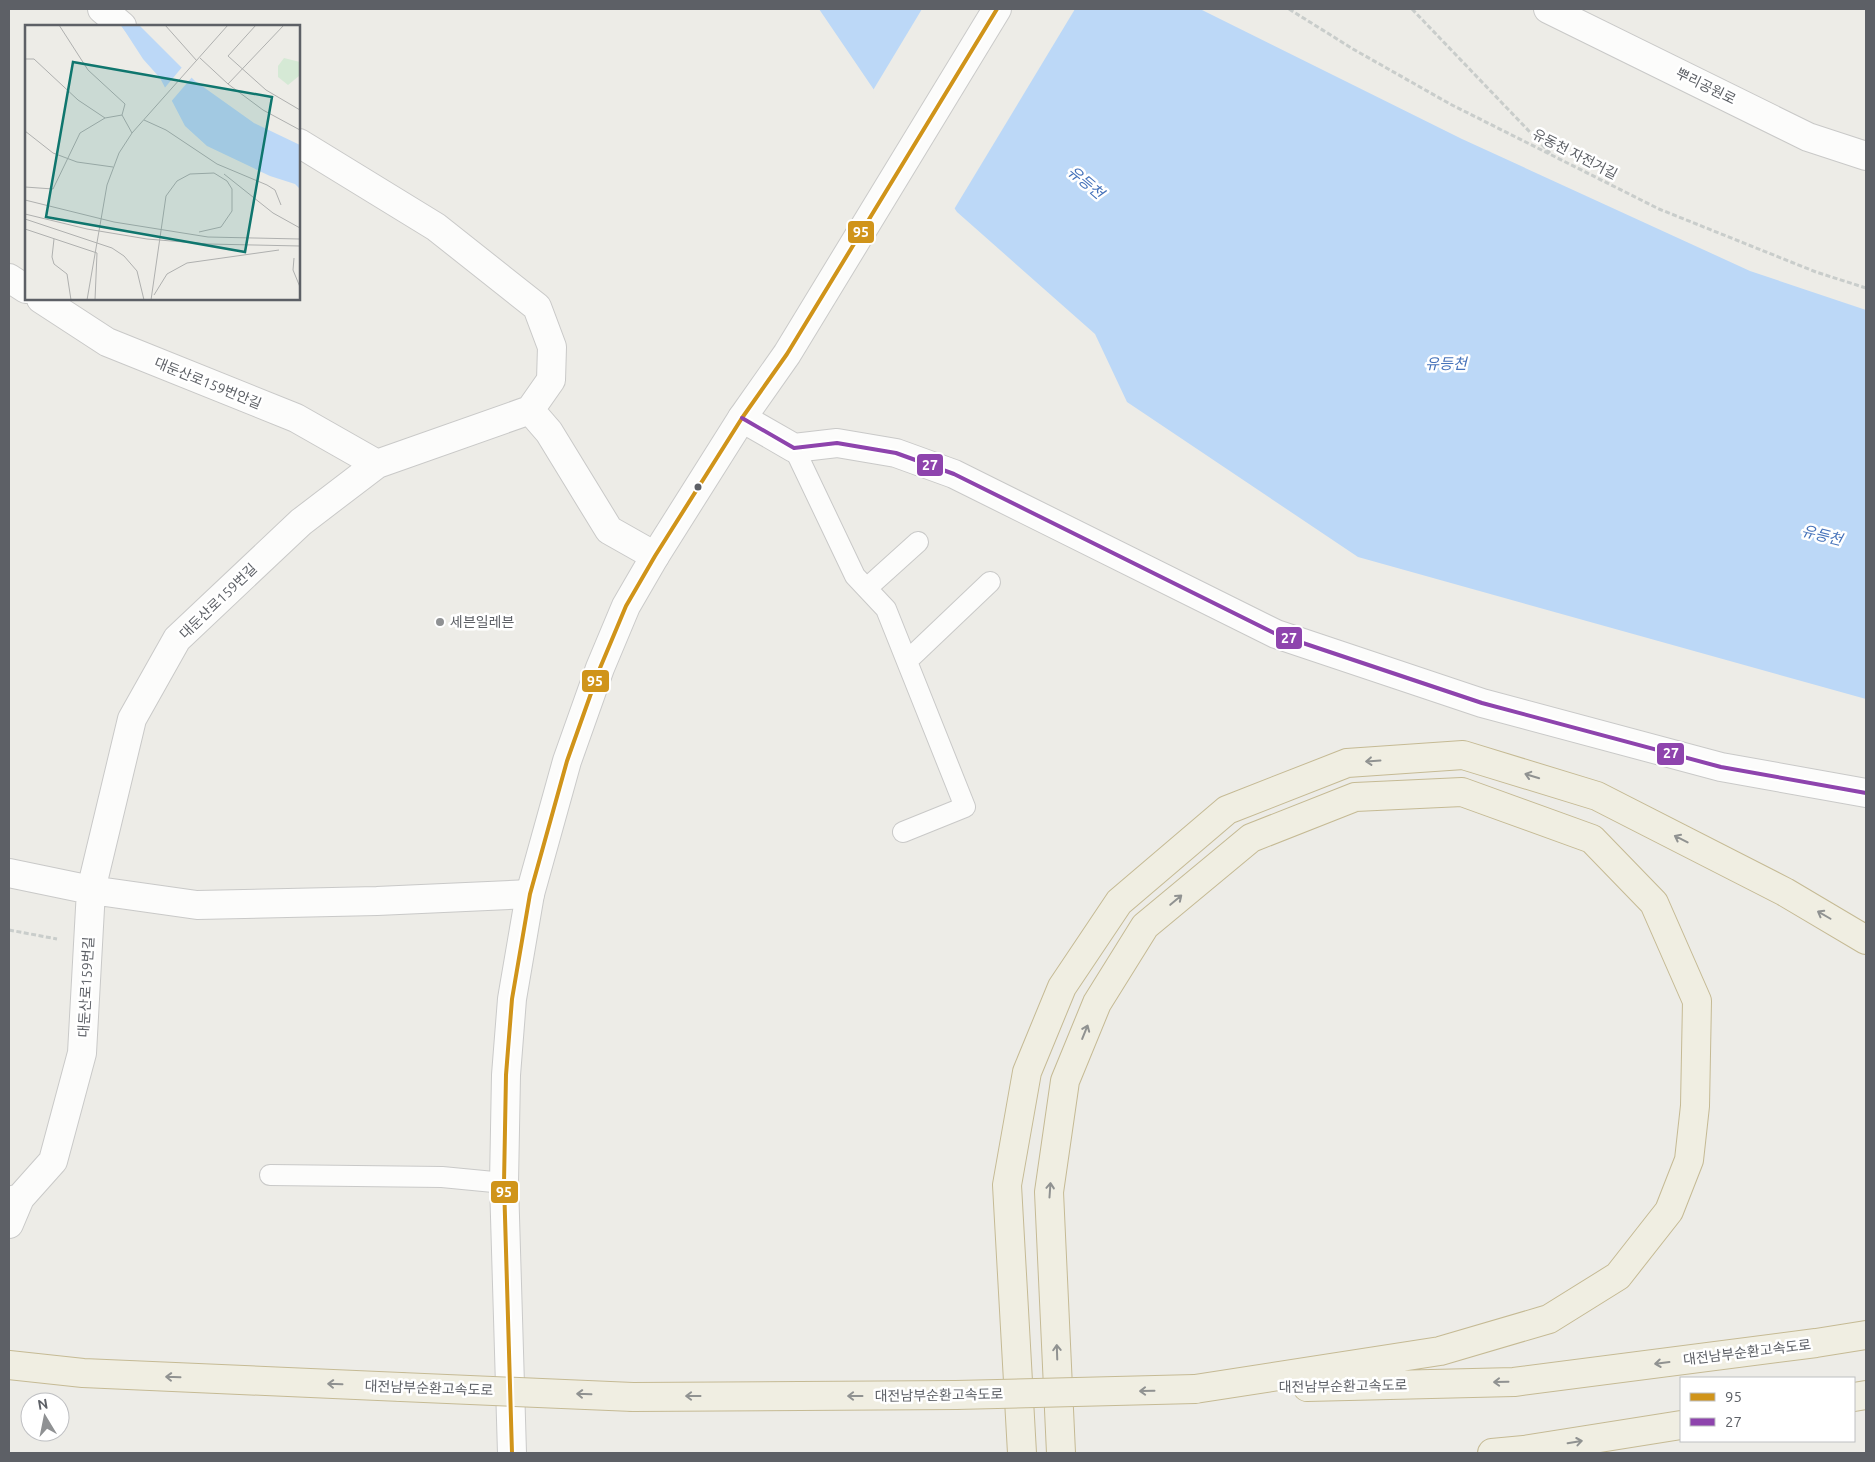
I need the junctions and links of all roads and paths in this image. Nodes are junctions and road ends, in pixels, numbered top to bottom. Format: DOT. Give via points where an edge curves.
graph roads {
  1 [pos="102,9"];
  2 [pos="997,9"];
  3 [pos="1289,9"];
  4 [pos="1412,9"];
  5 [pos="1548,9"];
  6 [pos="121,25"];
  7 [pos="300,144"];
  8 [pos="1553,155"];
  9 [pos="1866,156"];
  10 [pos="9,278"];
  11 [pos="1866,288"];
  12 [pos="25,289"];
  13 [pos="42,300"];
  14 [pos="530,410"];
  15 [pos="742,418"];
  16 [pos="794,448"];
  17 [pos="377,464"];
  18 [pos="918,542"];
  19 [pos="655,556"];
  20 [pos="990,582"];
  21 [pos="867,588"];
  22 [pos="907,661"];
  23 [pos="1866,794"];
  24 [pos="902,832"];
  25 [pos="9,873"];
  26 [pos="91,890"];
  27 [pos="530,894"];
  28 [pos="9,930"];
  29 [pos="63,940"];
  30 [pos="1866,940"];
  31 [pos="270,1175"];
  32 [pos="504,1182"];
  33 [pos="14,1199"];
  34 [pos="9,1224"];
  35 [pos="1866,1335"];
  36 [pos="9,1365"];
  37 [pos="1195,1389"];
  38 [pos="1680,1425"];
  39 [pos="512,1453"];
  40 [pos="1022,1453"];
  41 [pos="1061,1453"];
  42 [pos="1492,1453"];
  1 -- 6 [label="street"];
  2 -- 15 [label="street" via="787,354"];
  3 -- 8 [label="path, 유동천 자전거길" via="1450,104"];
  4 -- 8 [label="path"];
  5 -- 9 [label="street, 뿌리공원로" via="1808,137"];
  7 -- 14 [label="street" via="436,227 537,307 552,347 552,380"];
  8 -- 11 [label="path, 유동천 자전거길" via="1659,209 1816,272"];
  10 -- 12 [label="street"];
  13 -- 17 [label="street, 대둔산로159번안길" via="107,342 296,418"];
  14 -- 17 [label="street, 대둔산로159번길"];
  14 -- 19 [label="street" via="549,432 609,530"];
  15 -- 16 [label="street"];
  15 -- 19 [label="street"];
  16 -- 21 [label="lane" via="856,576"];
  16 -- 23 [label="street" via="837,443 896,453 954,474 1276,634 1482,703 1721,767"];
  17 -- 26 [label="street, 대둔산로159번길" via="301,522 177,639 132,719"];
  18 -- 21 [label="lane"];
  19 -- 27 [label="street" via="626,606 600,668 567,762"];
  20 -- 22 [label="lane"];
  21 -- 22 [label="lane" via="886,609"];
  22 -- 24 [label="lane" via="965,807"];
  25 -- 26 [label="street"];
  26 -- 27 [label="street" via="197,905"];
  26 -- 33 [label="street, 대둔산로159번길" via="82,1053 53,1161"];
  27 -- 32 [label="street" via="512,999 506,1075"];
  28 -- 29 [label="path"];
  30 -- 40 [label="highway, one-way" via="1785,892 1597,796 1463,755 1346,763 1227,810 1119,902 1062,987 1027,1072 1007,1185"];
  31 -- 32 [label="lane" via="442,1177"];
  32 -- 39 [label="street"];
  33 -- 34 [label="street, 대둔산로159번길"];
  35 -- 37 [label="highway, 대전남부순환고속도로, one-way" via="1514,1382"];
  37 -- 36 [label="highway, 대전남부순환고속도로, one-way, bridge" via="956,1395 633,1396 83,1373"];
  41 -- 37 [label="highway, one-way" via="1049,1192 1065,1081 1097,1003 1145,926 1251,838 1355,797 1462,792 1592,839 1654,903 1697,1001 1695,1106 1689,1160 1669,1211 1618,1276 1549,1319 1440,1351"];
  42 -- 38 [label="highway, one-way"];
}
